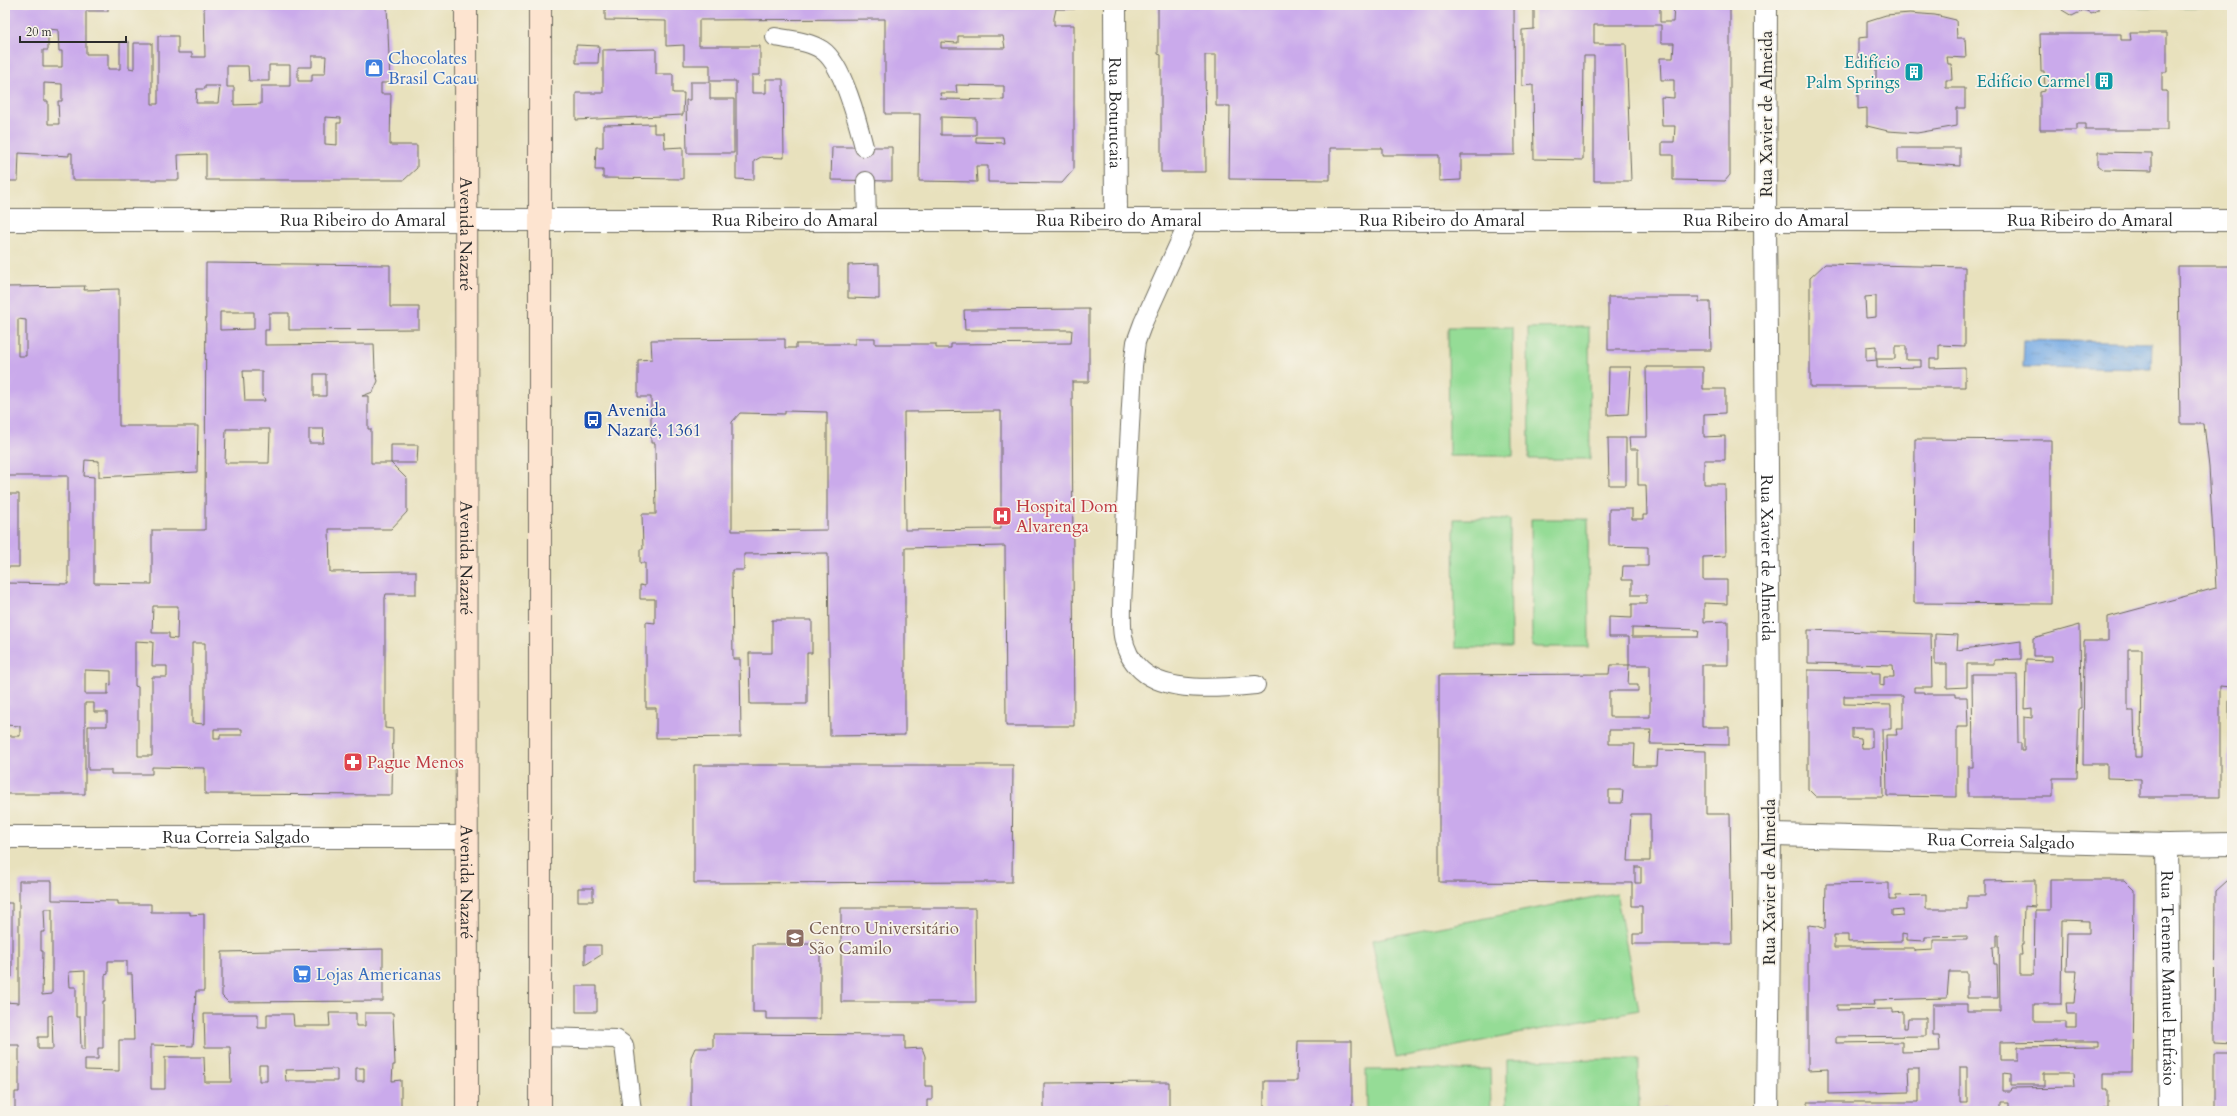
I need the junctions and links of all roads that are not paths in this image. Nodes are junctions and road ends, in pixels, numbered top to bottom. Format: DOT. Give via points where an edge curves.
graph roads {
  1 [pos="466,5"];
  2 [pos="540,5"];
  3 [pos="1115,5"];
  4 [pos="1766,5"];
  5 [pos="774,37"];
  6 [pos="864,147"];
  7 [pos="866,181"];
  8 [pos="5,220"];
  9 [pos="466,220"];
  10 [pos="540,220"];
  11 [pos="867,220"];
  12 [pos="1116,220"];
  13 [pos="1765,220"];
  14 [pos="2232,220"];
  15 [pos="1189,221"];
  16 [pos="1256,684"];
  17 [pos="1770,835"];
  18 [pos="5,837"];
  19 [pos="466,837"];
  20 [pos="2232,844"];
  21 [pos="2167,845"];
  22 [pos="540,1038"];
  23 [pos="467,1111"];
  24 [pos="540,1111"];
  25 [pos="632,1111"];
  26 [pos="1767,1111"];
  27 [pos="2170,1111"];
  1 -- 9 [label="main road, Avenida Nazaré"];
  2 -- 10 [label="main road"];
  3 -- 12 [label="street, Rua Boturucaia"];
  4 -- 13 [label="street, Rua Xavier de Almeida"];
  5 -- 6 [label="lane" via="811,44 831,58 856,115"];
  7 -- 11 [label="lane"];
  8 -- 9 [label="street, Rua Ribeiro do Amaral"];
  9 -- 10 [label="street, Rua Ribeiro do Amaral"];
  9 -- 19 [label="main road, Avenida Nazaré"];
  10 -- 11 [label="street, Rua Ribeiro do Amaral"];
  10 -- 22 [label="main road"];
  11 -- 12 [label="street, Rua Ribeiro do Amaral"];
  12 -- 15 [label="street, Rua Ribeiro do Amaral"];
  13 -- 14 [label="street, Rua Ribeiro do Amaral"];
  13 -- 15 [label="street, Rua Ribeiro do Amaral"];
  13 -- 17 [label="street, Rua Xavier de Almeida"];
  15 -- 16 [label="lane" via="1136,342 1125,533 1123,635 1128,654 1142,670 1158,680 1179,687 1239,687"];
  17 -- 21 [label="street, Rua Correia Salgado"];
  17 -- 26 [label="street, Rua Xavier de Almeida"];
  18 -- 19 [label="street, Rua Correia Salgado"];
  19 -- 23 [label="main road, Avenida Nazaré"];
  20 -- 21 [label="street, Rua Correia Salgado"];
  21 -- 27 [label="street, Rua Tenente Manuel Eufrásio"];
  22 -- 24 [label="main road"];
  22 -- 25 [label="lane" via="616,1039 624,1045"];
}
